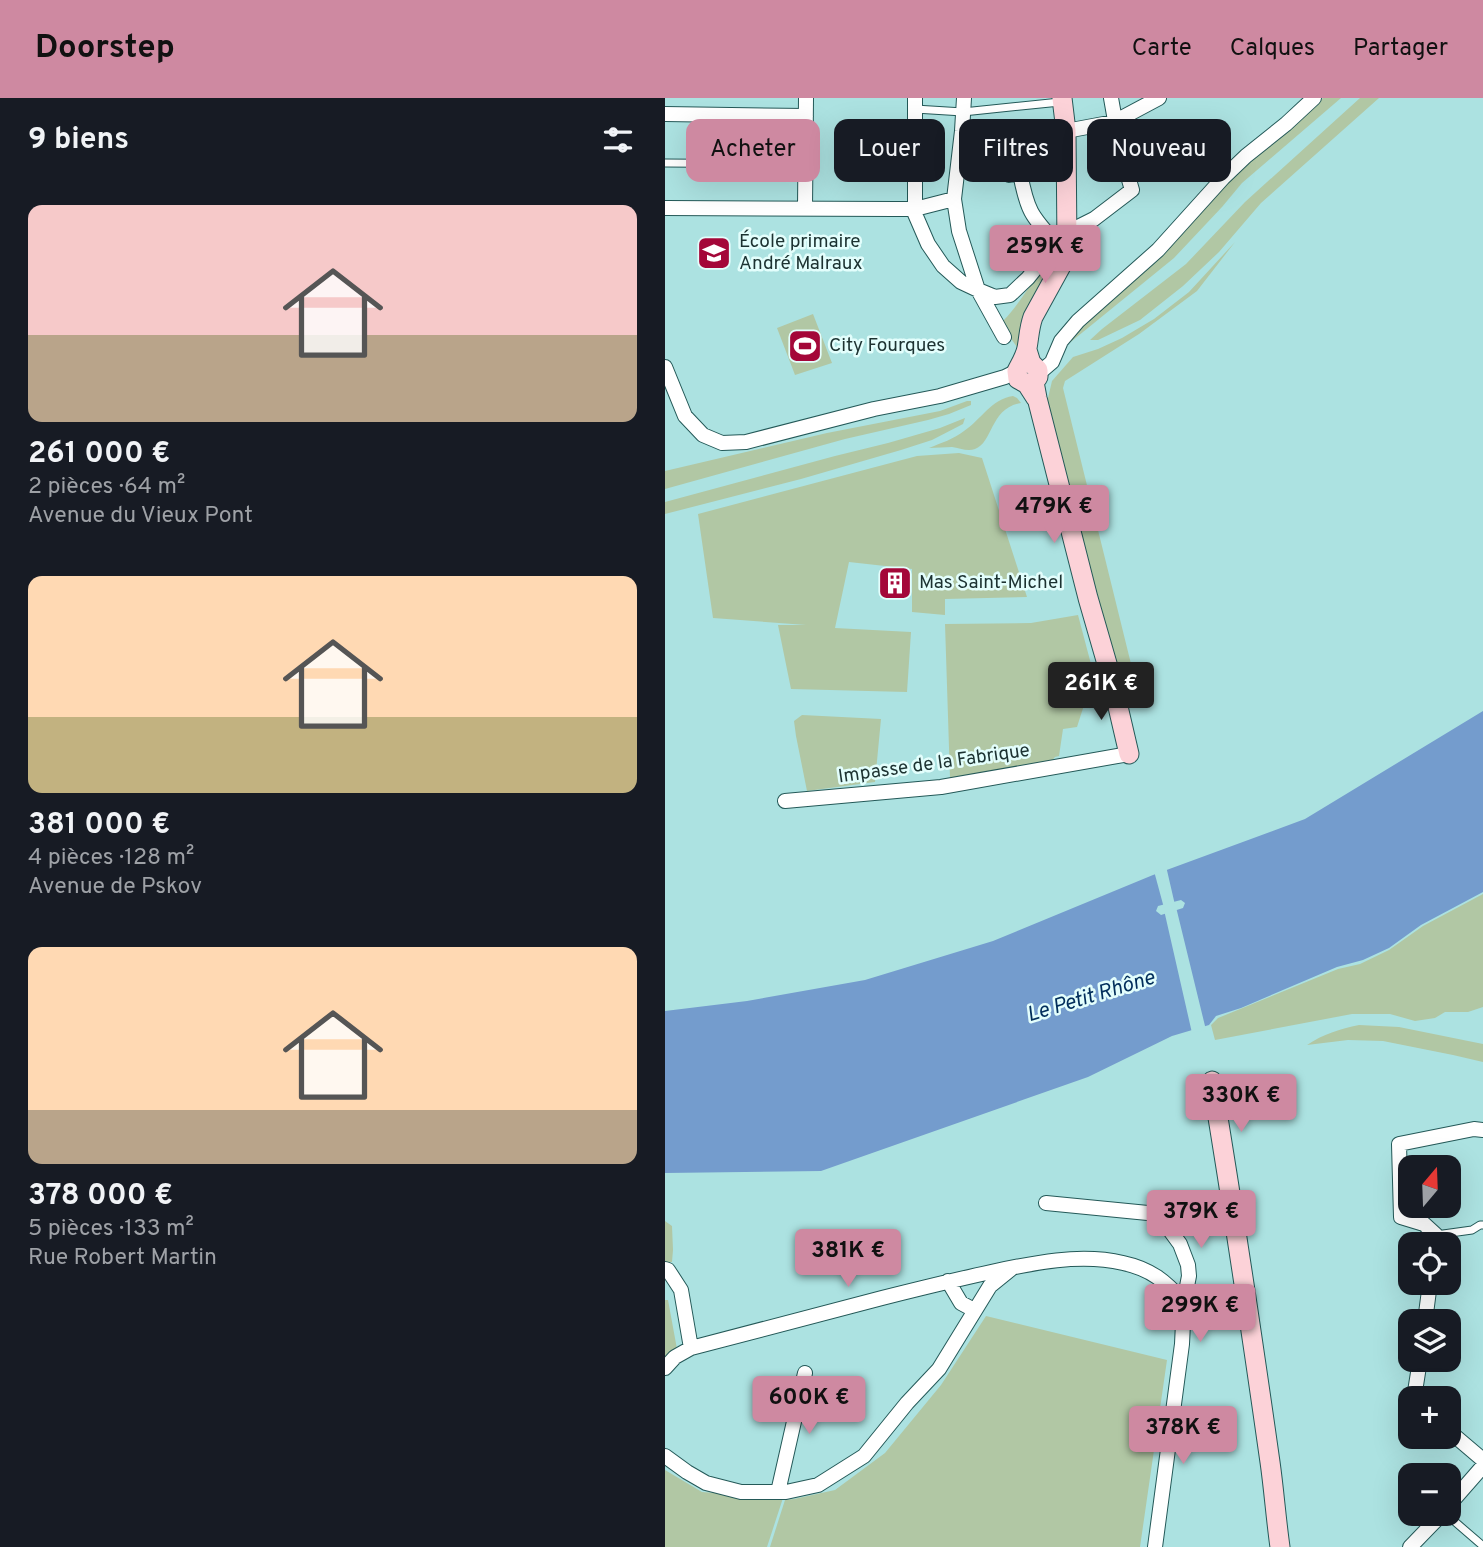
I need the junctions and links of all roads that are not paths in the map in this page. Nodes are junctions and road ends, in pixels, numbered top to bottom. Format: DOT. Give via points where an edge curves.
graph roads {
  1 [pos="806,98"];
  2 [pos="1111,98"];
  3 [pos="1159,98"];
  4 [pos="1314,98"];
  5 [pos="1063,100"];
  6 [pos="915,104"];
  7 [pos="963,105"];
  8 [pos="665,114"];
  9 [pos="806,116"];
  10 [pos="1065,119"];
  11 [pos="1114,119"];
  12 [pos="1120,119"];
  13 [pos="665,163"];
  14 [pos="686,163"];
  15 [pos="806,182"];
  16 [pos="1022,182"];
  17 [pos="1064,182"];
  18 [pos="1129,182"];
  19 [pos="954,199"];
  20 [pos="665,208"];
  21 [pos="805,208"];
  22 [pos="915,209"];
  23 [pos="1062,238"];
  24 [pos="978,290"];
  25 [pos="1004,337"];
  26 [pos="665,367"];
  27 [pos="1028,373"];
  28 [pos="1129,754"];
  29 [pos="785,802"];
  30 [pos="1212,1081"];
  31 [pos="1483,1130"];
  32 [pos="1046,1203"];
  33 [pos="1483,1225"];
  34 [pos="1430,1232"];
  35 [pos="1461,1233"];
  36 [pos="1014,1267"];
  37 [pos="665,1269"];
  38 [pos="948,1281"];
  39 [pos="1184,1302"];
  40 [pos="974,1310"];
  41 [pos="691,1348"];
  42 [pos="665,1368"];
  43 [pos="805,1373"];
  44 [pos="1461,1442"];
  45 [pos="665,1456"];
  46 [pos="1483,1460"];
  47 [pos="1483,1466"];
  48 [pos="1461,1491"];
  49 [pos="778,1492"];
  50 [pos="1432,1526"];
  51 [pos="1459,1526"];
  52 [pos="1281,1545"];
  53 [pos="1483,1546"];
  54 [pos="1155,1547"];
  55 [pos="1410,1547"];
  1 -- 9 [label="street"];
  2 -- 11 [label="street"];
  3 -- 12 [label="street"];
  4 -- 27 [label="street" via="1246,156 1158,250 1073,327 1052,362"];
  5 -- 7 [label="lane"];
  5 -- 10 [label="street"];
  6 -- 7 [label="lane"];
  6 -- 22 [label="street"];
  7 -- 19 [label="street"];
  8 -- 9 [label="street"];
  13 -- 14 [label="lane"];
  15 -- 21 [label="street"];
  16 -- 23 [label="street" via="1034,219"];
  17 -- 23 [label="street"];
  18 -- 23 [label="street" via="1132,190"];
  19 -- 22 [label="street"];
  19 -- 24 [label="street"];
  20 -- 21 [label="street"];
  21 -- 22 [label="street"];
  22 -- 24 [label="street" via="928,244 943,266"];
  23 -- 24 [label="street" via="1010,295 995,297"];
  23 -- 27 [label="street" via="1066,257 1030,327"];
  24 -- 25 [label="street"];
  26 -- 27 [label="street" via="685,416 703,435 722,443 746,442"];
  27 -- 28 [label="street"];
  28 -- 29 [label="street, Impasse de la Fabrique" via="941,787"];
  30 -- 52 [label="street"];
  31 -- 34 [label="street" via="1399,1144 1401,1217 1425,1224"];
  32 -- 39 [label="street" via="1158,1214 1185,1255 1189,1276"];
  33 -- 35 [label="lane"];
  36 -- 38 [label="street"];
  36 -- 39 [label="street" via="1057,1260 1122,1262 1151,1272"];
  36 -- 40 [label="street" via="990,1286"];
  37 -- 41 [label="street" via="681,1290"];
  38 -- 40 [label="street" via="961,1303"];
  38 -- 41 [label="street"];
  39 -- 54 [label="street"];
  40 -- 49 [label="street" via="939,1369 864,1456 818,1485"];
  41 -- 42 [label="street"];
  43 -- 49 [label="street"];
  44 -- 46 [label="street"];
  45 -- 49 [label="street" via="706,1483 741,1492"];
  47 -- 48 [label="street"];
  50 -- 55 [label="street"];
  51 -- 53 [label="lane"];
}
